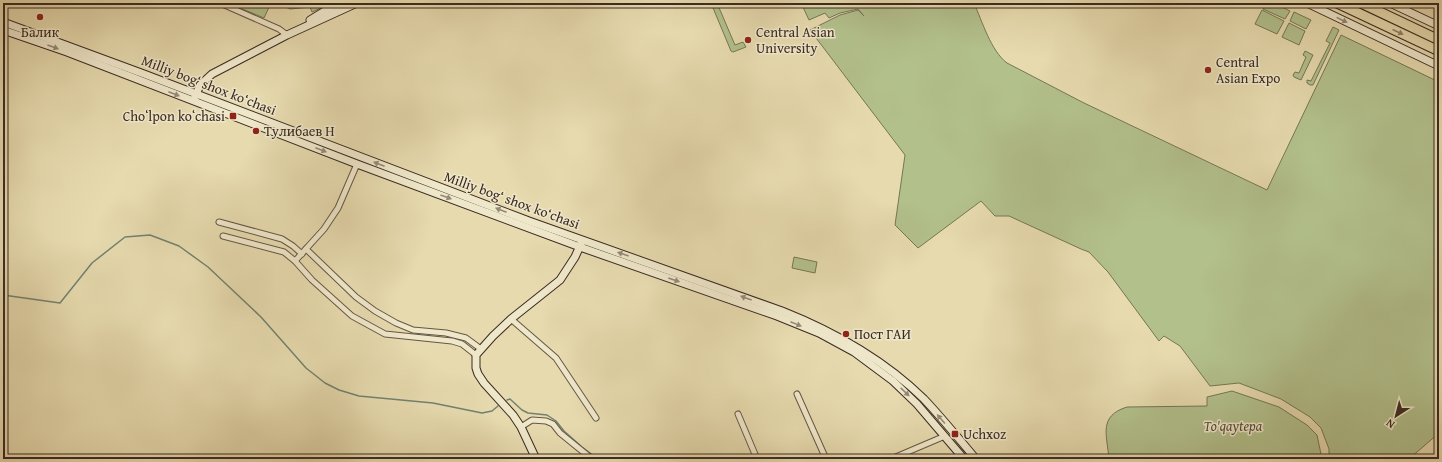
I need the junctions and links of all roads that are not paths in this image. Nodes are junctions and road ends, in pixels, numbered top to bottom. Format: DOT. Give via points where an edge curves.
graph roads {
  1 [pos="220,3"];
  2 [pos="341,3"];
  3 [pos="357,3"];
  4 [pos="1307,3"];
  5 [pos="1337,3"];
  6 [pos="1361,3"];
  7 [pos="1390,3"];
  8 [pos="3,22"];
  9 [pos="1439,26"];
  10 [pos="3,30"];
  11 [pos="287,35"];
  12 [pos="1439,40"];
  13 [pos="1439,51"];
  14 [pos="1439,66"];
  15 [pos="195,97"];
  16 [pos="357,164"];
  17 [pos="428,186"];
  18 [pos="219,222"];
  19 [pos="223,236"];
  20 [pos="581,244"];
  21 [pos="306,250"];
  22 [pos="302,254"];
  23 [pos="295,261"];
  24 [pos="511,319"];
  25 [pos="481,348"];
  26 [pos="476,355"];
  27 [pos="797,394"];
  28 [pos="738,414"];
  29 [pos="596,418"];
  30 [pos="521,427"];
  31 [pos="945,436"];
  32 [pos="536,459"];
  33 [pos="592,459"];
  34 [pos="757,459"];
  35 [pos="826,459"];
  36 [pos="891,459"];
  37 [pos="964,459"];
  38 [pos="976,459"];
  1 -- 11 [label="street"];
  2 -- 11 [label="main road"];
  3 -- 11 [label="main road"];
  4 -- 14 [label="main road, one-way"];
  5 -- 13 [label="highway, one-way"];
  6 -- 12 [label="highway"];
  7 -- 9 [label="main road"];
  8 -- 15 [label="main road, Milliy bog‘ shox ko‘chasi"];
  10 -- 15 [label="main road, Milliy bog‘ shox ko‘chasi, one-way"];
  11 -- 15 [label="main road" via="212,74 202,82"];
  15 -- 16 [label="main road, Milliy bog‘ shox ko‘chasi, one-way"];
  17 -- 15 [label="main road, Milliy bog‘ shox ko‘chasi, one-way"];
  16 -- 17 [label="main road, Milliy bog‘ shox ko‘chasi"];
  16 -- 21 [label="street" via="338,208"];
  17 -- 20 [label="main road, Milliy bog‘ shox ko‘chasi"];
  18 -- 22 [label="street" via="282,239"];
  19 -- 23 [label="street" via="284,252"];
  20 -- 24 [label="main road" via="560,280"];
  20 -- 31 [label="main road, Milliy bog‘ shox ko‘chasi, one-way" via="827,337 866,360 893,381 918,404"];
  38 -- 20 [label="main road, Milliy bog‘ shox ko‘chasi, one-way" via="924,400 898,376 841,337 782,311"];
  21 -- 22 [label="street"];
  21 -- 25 [label="street" via="356,297 396,323 413,330 466,338"];
  22 -- 23 [label="street"];
  23 -- 26 [label="street" via="352,316 385,334 452,341 462,344"];
  24 -- 25 [label="main road"];
  24 -- 29 [label="street" via="556,358"];
  25 -- 26 [label="main road"];
  26 -- 30 [label="main road" via="478,374"];
  27 -- 35 [label="street"];
  28 -- 34 [label="street"];
  30 -- 32 [label="main road"];
  30 -- 33 [label="street" via="532,420 553,424 560,433"];
  31 -- 36 [label="street"];
  31 -- 37 [label="main road, Milliy bog‘ shox ko‘chasi"];
}
